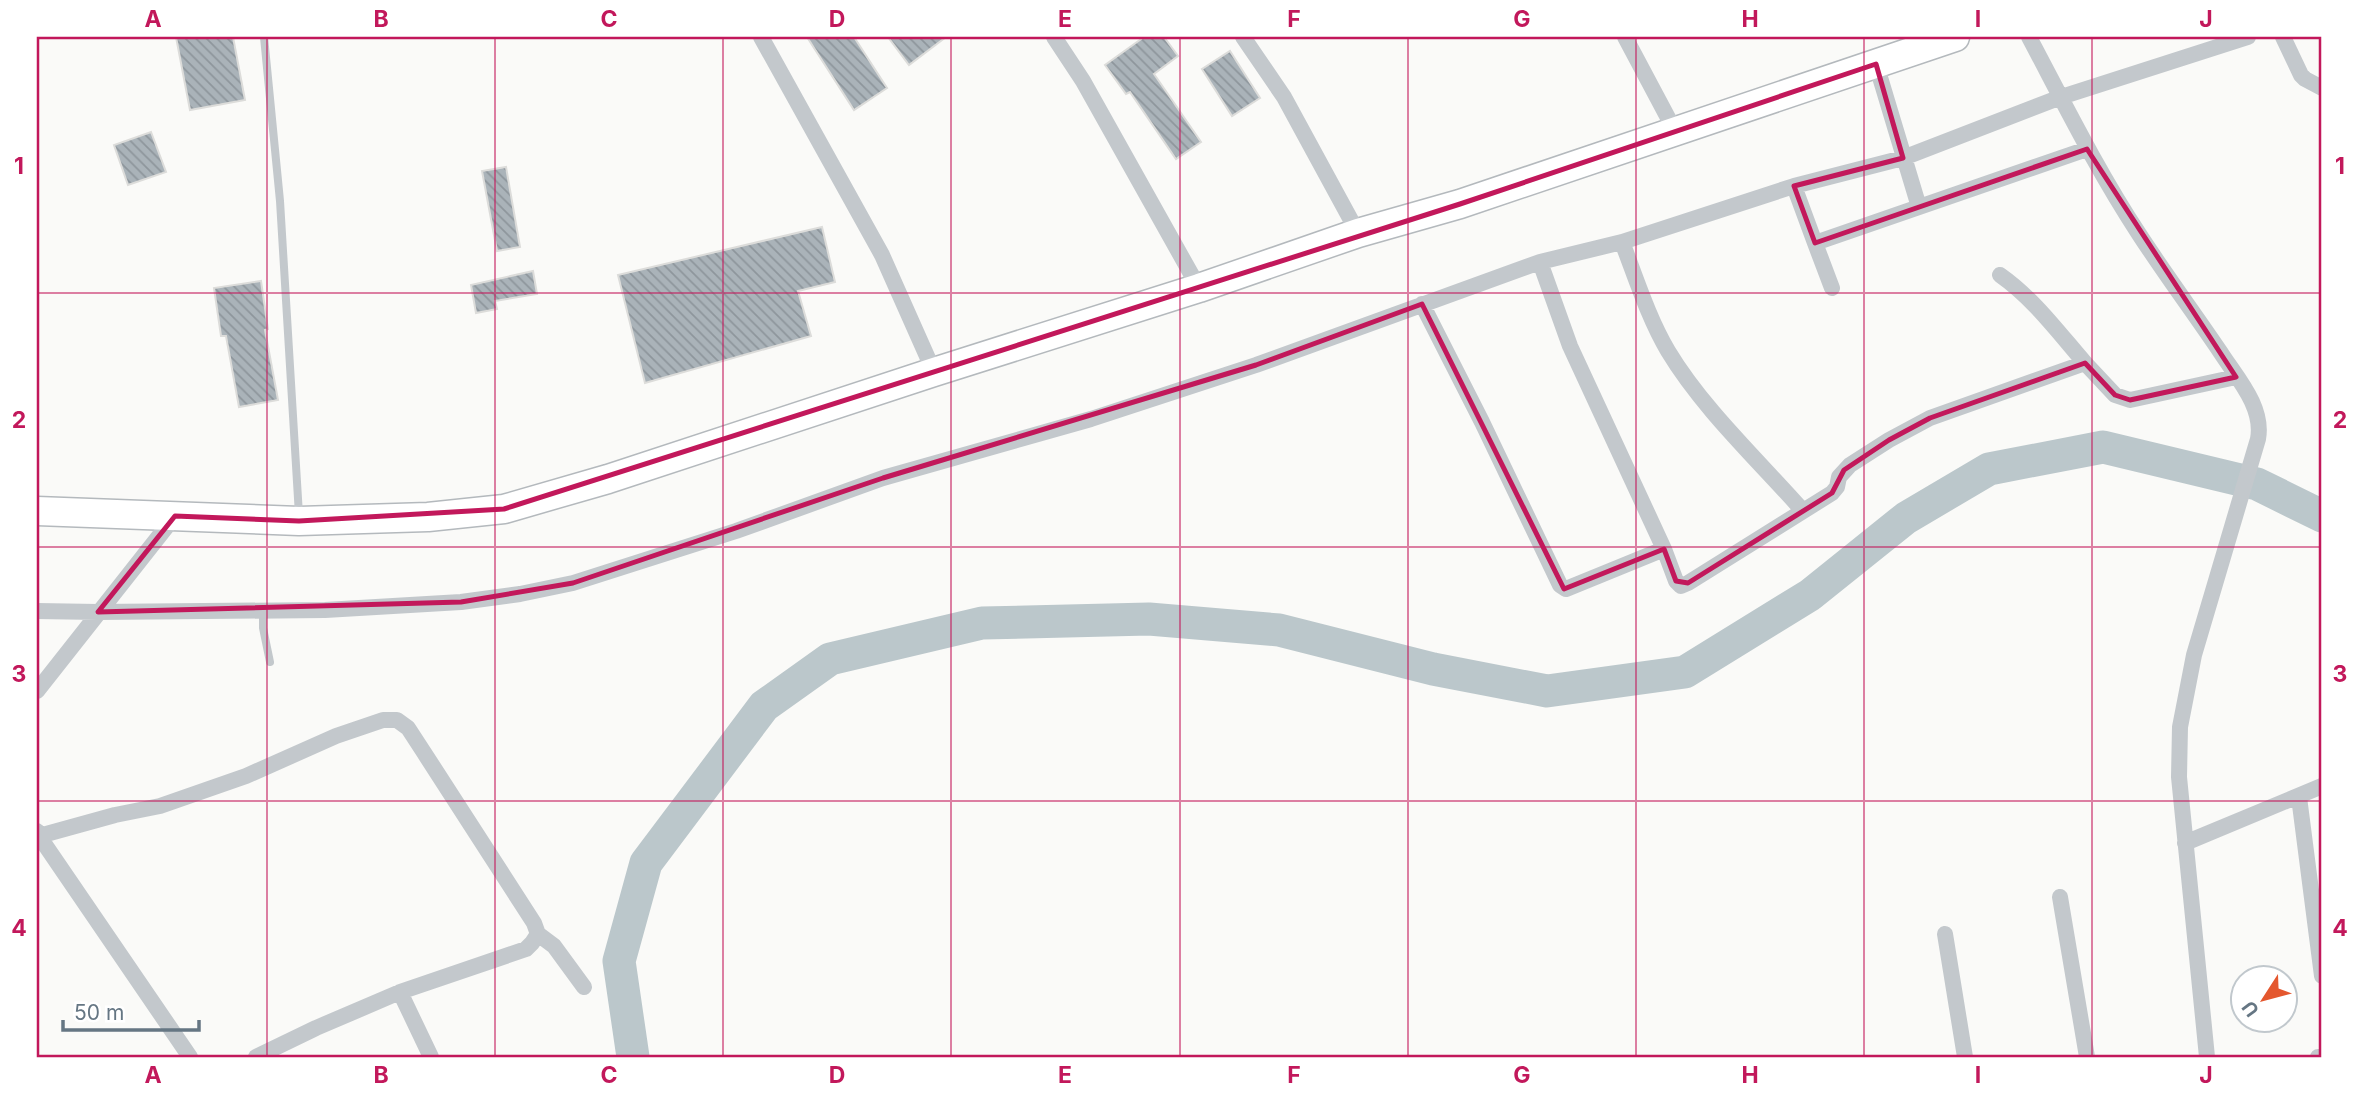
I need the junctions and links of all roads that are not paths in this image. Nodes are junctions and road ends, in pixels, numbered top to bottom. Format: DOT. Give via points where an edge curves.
graph roads {
  1 [pos="264,37"];
  2 [pos="761,37"];
  3 [pos="1054,37"];
  4 [pos="1243,37"];
  5 [pos="1625,37"];
  6 [pos="1955,37"];
  7 [pos="2029,37"];
  8 [pos="2248,37"];
  9 [pos="2283,37"];
  10 [pos="1876,64"];
  11 [pos="2322,88"];
  12 [pos="2061,97"];
  13 [pos="1675,131"];
  14 [pos="2087,149"];
  15 [pos="1903,158"];
  16 [pos="1794,186"];
  17 [pos="1919,207"];
  18 [pos="1358,233"];
  19 [pos="1622,242"];
  20 [pos="1815,243"];
  21 [pos="1540,262"];
  22 [pos="2000,275"];
  23 [pos="1832,288"];
  24 [pos="1199,289"];
  25 [pos="1422,304"];
  26 [pos="2085,363"];
  27 [pos="934,372"];
  28 [pos="2236,377"];
  29 [pos="37,511"];
  30 [pos="1803,511"];
  31 [pos="175,516"];
  32 [pos="299,521"];
  33 [pos="1664,549"];
  34 [pos="37,611"];
  35 [pos="263,611"];
  36 [pos="98,612"];
  37 [pos="270,662"];
  38 [pos="37,691"];
  39 [pos="2322,786"];
  40 [pos="2299,797"];
  41 [pos="38,834"];
  42 [pos="2185,843"];
  43 [pos="2060,897"];
  44 [pos="538,934"];
  45 [pos="1945,934"];
  46 [pos="2322,976"];
  47 [pos="584,987"];
  48 [pos="400,992"];
  49 [pos="190,1057"];
  50 [pos="256,1057"];
  51 [pos="431,1057"];
  52 [pos="1965,1057"];
  53 [pos="2087,1057"];
  54 [pos="2207,1057"];
  1 -- 32 [label="lane" via="280,201"];
  2 -- 27 [label="street" via="882,255"];
  3 -- 24 [label="street"];
  4 -- 18 [label="street" via="1284,97"];
  5 -- 13 [label="street"];
  6 -- 10 [label="highway"];
  7 -- 12 [label="street"];
  8 -- 12 [label="street"];
  9 -- 11 [label="street" via="2301,75"];
  10 -- 13 [label="highway"];
  10 -- 15 [label="street"];
  12 -- 14 [label="street"];
  12 -- 15 [label="street"];
  13 -- 18 [label="highway" via="1460,204"];
  14 -- 17 [label="street"];
  14 -- 28 [label="street"];
  15 -- 16 [label="street"];
  15 -- 17 [label="street"];
  16 -- 19 [label="street"];
  16 -- 20 [label="street"];
  17 -- 20 [label="street"];
  18 -- 24 [label="highway"];
  19 -- 21 [label="street"];
  19 -- 30 [label="street" via="1648,308 1681,370"];
  20 -- 23 [label="street"];
  21 -- 25 [label="street"];
  21 -- 33 [label="street" via="1570,346"];
  22 -- 26 [label="street" via="2032,301"];
  24 -- 27 [label="highway"];
  25 -- 33 [label="street" via="1562,586 1566,589"];
  25 -- 35 [label="street" via="1231,373 1091,419 883,478 573,583 461,601"];
  26 -- 28 [label="street" via="2115,395 2130,400"];
  26 -- 30 [label="street" via="1930,418 1899,434 1850,466 1832,494"];
  27 -- 32 [label="highway" via="504,509 428,517"];
  28 -- 42 [label="street" via="2259,418 2258,439 2194,655 2180,727"];
  29 -- 31 [label="highway"];
  30 -- 33 [label="street" via="1684,585 1676,582"];
  31 -- 32 [label="highway"];
  31 -- 36 [label="street"];
  34 -- 36 [label="street"];
  35 -- 36 [label="street"];
  35 -- 37 [label="lane"];
  36 -- 38 [label="street"];
  39 -- 40 [label="street"];
  40 -- 42 [label="street"];
  40 -- 46 [label="street"];
  41 -- 44 [label="street" via="160,806 246,776 336,736 397,719 408,728"];
  41 -- 49 [label="street"];
  42 -- 54 [label="street"];
  43 -- 53 [label="street"];
  44 -- 47 [label="street" via="554,946"];
  44 -- 48 [label="street" via="526,948"];
  45 -- 52 [label="street"];
  48 -- 50 [label="street"];
  48 -- 51 [label="street"];
}
